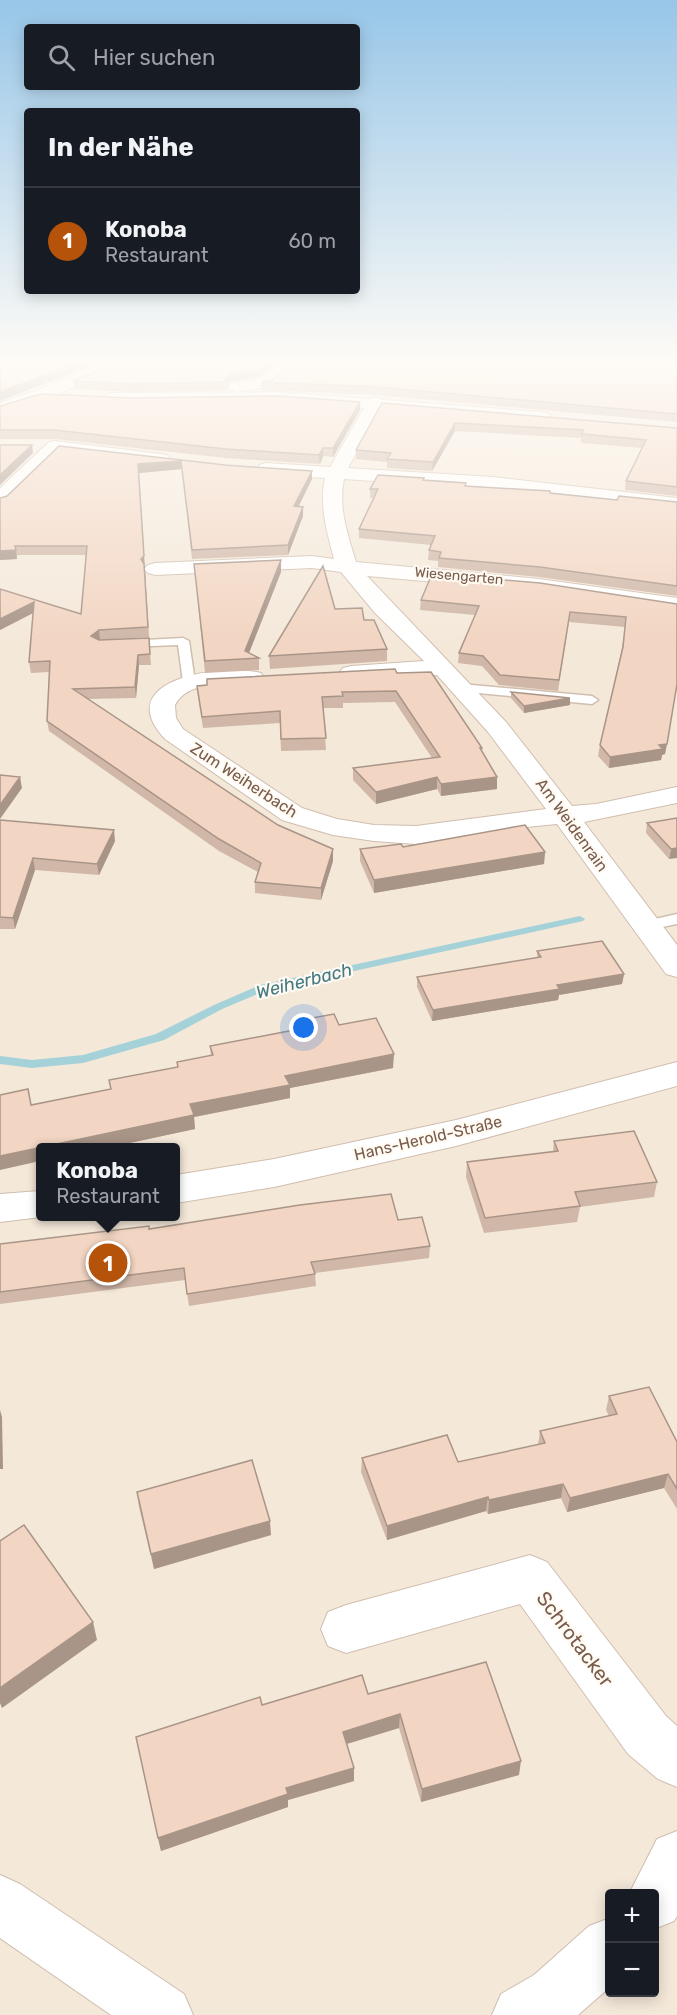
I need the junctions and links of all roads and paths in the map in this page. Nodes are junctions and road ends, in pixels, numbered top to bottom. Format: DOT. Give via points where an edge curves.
graph roads {
  1 [pos="43,457"];
  2 [pos="147,457"];
  3 [pos="345,457"];
  4 [pos="180,461"];
  5 [pos="248,467"];
  6 [pos="336,473"];
  7 [pos="0,498"];
  8 [pos="677,504"];
  9 [pos="347,566"];
  10 [pos="155,569"];
  11 [pos="677,605"];
  12 [pos="112,644"];
  13 [pos="443,668"];
  14 [pos="325,674"];
  15 [pos="279,677"];
  16 [pos="189,682"];
  17 [pos="461,688"];
  18 [pos="592,700"];
  19 [pos="677,795"];
  20 [pos="564,816"];
  21 [pos="677,919"];
  22 [pos="647,925"];
  23 [pos="677,967"];
  24 [pos="677,1074"];
  25 [pos="180,1188"];
  26 [pos="36,1205"];
  27 [pos="0,1208"];
  28 [pos="346,1629"];
  29 [pos="677,1760"];
  30 [pos="677,1859"];
  31 [pos="659,1892"];
  32 [pos="0,1904"];
  33 [pos="605,1951"];
  34 [pos="163,2015"];
  35 [pos="522,2015"];
  1 -- 7 [label="street"];
  2 -- 4 [label="street"];
  3 -- 6 [label="street, Am Weidenrain"];
  5 -- 6 [label="street"];
  6 -- 8 [label="street" via="505,484"];
  6 -- 9 [label="street, Am Weidenrain" via="332,491 334,522"];
  9 -- 10 [label="street" via="312,562"];
  9 -- 11 [label="street, Wiesengarten" via="560,587"];
  9 -- 13 [label="street, Am Weidenrain"];
  12 -- 16 [label="lane" via="183,641"];
  13 -- 14 [label="street"];
  13 -- 17 [label="street, Am Weidenrain"];
  15 -- 16 [label="street"];
  16 -- 20 [label="street, Zum Weiherbach" via="174,687 166,697 162,709 165,725 174,735 292,814 333,827 416,835"];
  17 -- 18 [label="lane"];
  17 -- 20 [label="street, Am Weidenrain" via="504,736"];
  19 -- 20 [label="street"];
  20 -- 22 [label="street, Am Weidenrain"];
  21 -- 22 [label="lane"];
  22 -- 23 [label="street, Am Weidenrain"];
  24 -- 25 [label="street, Hans-Herold-Straße" via="456,1133 274,1173"];
  26 -- 27 [label="street"];
  28 -- 29 [label="street, Schrotacker" via="530,1578 647,1735"];
  30 -- 31 [label="street"];
  32 -- 34 [label="street"];
  33 -- 35 [label="street" via="555,1996"];
}
